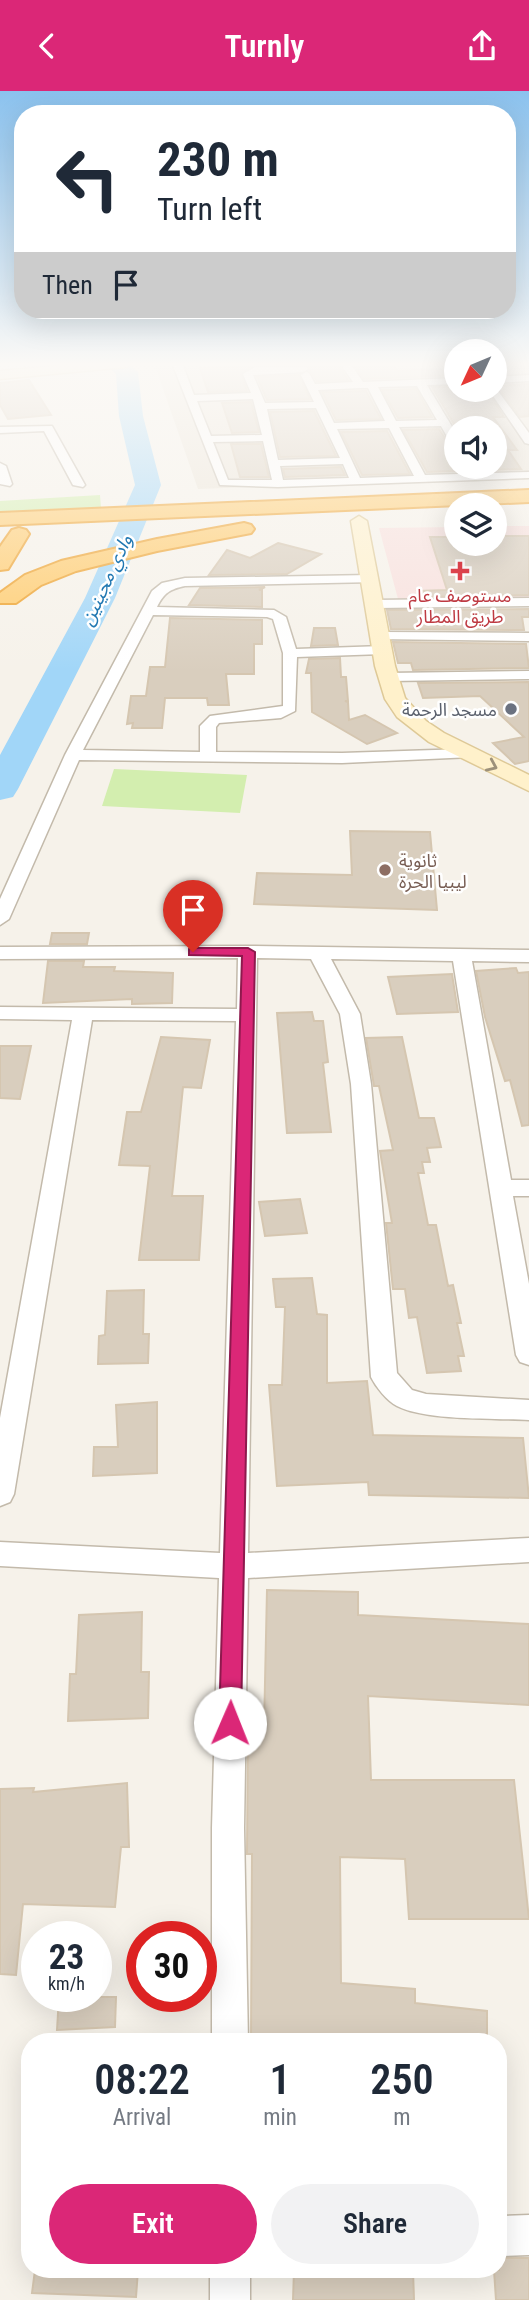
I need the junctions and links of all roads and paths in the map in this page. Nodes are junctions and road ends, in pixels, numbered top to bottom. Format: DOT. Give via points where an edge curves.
graph roads {
  1 [pos="0,466"];
  2 [pos="69,466"];
  3 [pos="217,466"];
  4 [pos="274,466"];
  5 [pos="348,466"];
  6 [pos="414,466"];
  7 [pos="507,474"];
  8 [pos="529,475"];
  9 [pos="444,476"];
  10 [pos="421,479"];
  11 [pos="356,481"];
  12 [pos="6,484"];
  13 [pos="278,484"];
  14 [pos="79,485"];
  15 [pos="529,496"];
  16 [pos="529,514"];
  17 [pos="507,515"];
  18 [pos="444,518"];
  19 [pos="0,519"];
  20 [pos="359,521"];
  21 [pos="9,534"];
  22 [pos="160,537"];
  23 [pos="40,544"];
  24 [pos="0,564"];
  25 [pos="371,579"];
  26 [pos="529,602"];
  27 [pos="376,604"];
  28 [pos="4,605"];
  29 [pos="148,611"];
  30 [pos="529,638"];
  31 [pos="382,643"];
  32 [pos="290,653"];
  33 [pos="529,675"];
  34 [pos="389,677"];
  35 [pos="466,754"];
  36 [pos="73,755"];
  37 [pos="208,755"];
  38 [pos="529,784"];
  39 [pos="0,919"];
  40 [pos="248,952"];
  41 [pos="0,953"];
  42 [pos="318,953"];
  43 [pos="461,954"];
  44 [pos="529,956"];
  45 [pos="0,1013"];
  46 [pos="83,1014"];
  47 [pos="247,1015"];
  48 [pos="502,1188"];
  49 [pos="529,1188"];
  50 [pos="525,1294"];
  51 [pos="529,1355"];
  52 [pos="529,1410"];
  53 [pos="0,1494"];
  54 [pos="529,1550"];
  55 [pos="0,1554"];
  56 [pos="233,1566"];
  57 [pos="230,2033"];
  58 [pos="529,2235"];
  59 [pos="507,2236"];
  60 [pos="230,2278"];
  61 [pos="230,2300"];
  1 -- 12 [label="street"];
  2 -- 14 [label="street"];
  3 -- 13 [label="street" via="224,483"];
  4 -- 13 [label="street"];
  5 -- 11 [label="street"];
  6 -- 10 [label="street"];
  7 -- 8 [label="street"];
  9 -- 10 [label="street"];
  10 -- 11 [label="street"];
  11 -- 13 [label="street"];
  15 -- 19 [label="highway"];
  16 -- 17 [label="highway"];
  18 -- 20 [label="highway"];
  20 -- 22 [label="highway"];
  20 -- 25 [label="street"];
  21 -- 23 [label="highway"];
  21 -- 24 [label="highway"];
  22 -- 23 [label="highway" via="85,532"];
  22 -- 28 [label="highway" via="33,580"];
  23 -- 28 [label="highway"];
  25 -- 27 [label="street"];
  25 -- 29 [label="street" via="185,582 167,586"];
  26 -- 27 [label="street"];
  27 -- 31 [label="street"];
  29 -- 32 [label="street" via="273,614 279,617"];
  29 -- 36 [label="street"];
  30 -- 31 [label="street"];
  31 -- 32 [label="street"];
  31 -- 34 [label="street"];
  32 -- 37 [label="street" via="289,710 215,719 208,726"];
  33 -- 34 [label="street"];
  34 -- 35 [label="street" via="395,699 407,714"];
  35 -- 37 [label="street" via="354,758"];
  35 -- 38 [label="street, one-way"];
  36 -- 37 [label="street"];
  36 -- 39 [label="street"];
  40 -- 41 [label="street"];
  40 -- 42 [label="street"];
  40 -- 47 [label="street"];
  42 -- 43 [label="street"];
  42 -- 52 [label="street" via="350,1014 361,1084 384,1377 404,1398 426,1404"];
  43 -- 44 [label="street"];
  43 -- 48 [label="street"];
  45 -- 46 [label="street"];
  46 -- 47 [label="street"];
  46 -- 53 [label="street"];
  47 -- 56 [label="street"];
  48 -- 49 [label="street"];
  48 -- 50 [label="street"];
  50 -- 51 [label="street"];
  54 -- 56 [label="street"];
  55 -- 56 [label="street"];
  56 -- 57 [label="street"];
  58 -- 59 [label="street"];
  60 -- 61 [label="street"];
}
